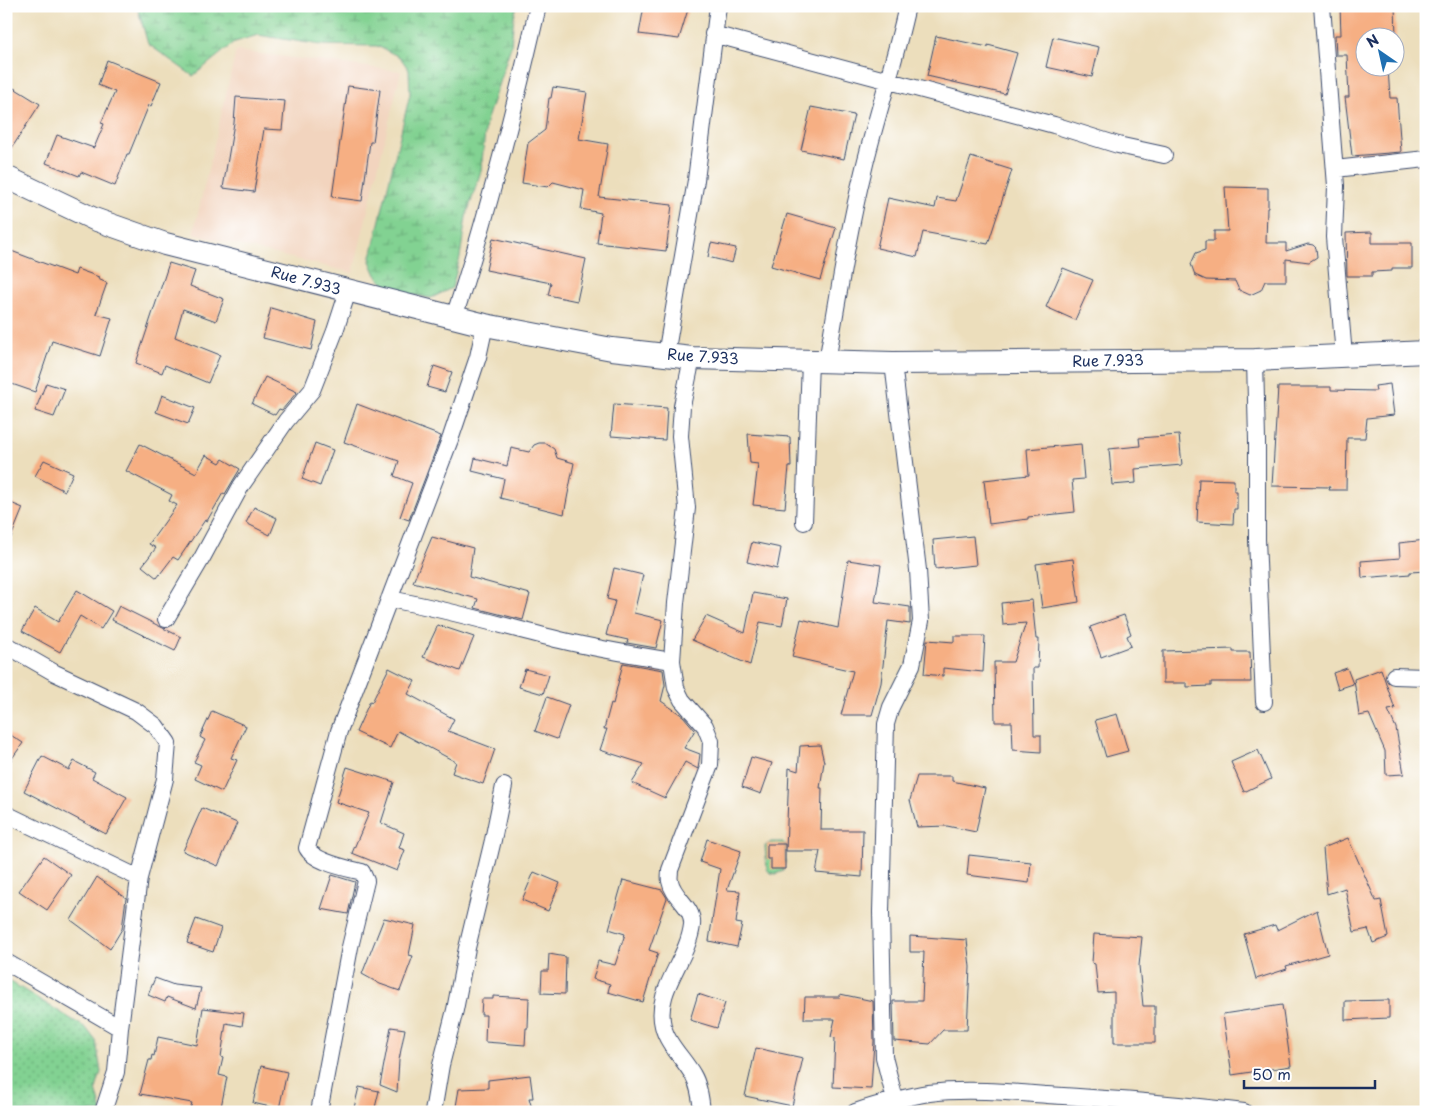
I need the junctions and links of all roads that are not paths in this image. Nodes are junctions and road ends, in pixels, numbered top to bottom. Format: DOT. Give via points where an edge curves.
graph roads {
  1 [pos="538,6"];
  2 [pos="718,6"];
  3 [pos="907,6"];
  4 [pos="1322,6"];
  5 [pos="713,34"];
  6 [pos="889,82"];
  7 [pos="1164,155"];
  8 [pos="1426,158"];
  9 [pos="1335,169"];
  10 [pos="6,178"];
  11 [pos="348,291"];
  12 [pos="454,317"];
  13 [pos="485,325"];
  14 [pos="1426,352"];
  15 [pos="666,355"];
  16 [pos="1344,356"];
  17 [pos="692,358"];
  18 [pos="1256,360"];
  19 [pos="819,362"];
  20 [pos="893,363"];
  21 [pos="804,522"];
  22 [pos="389,599"];
  23 [pos="166,619"];
  24 [pos="6,646"];
  25 [pos="672,661"];
  26 [pos="1394,676"];
  27 [pos="1426,676"];
  28 [pos="1264,702"];
  29 [pos="504,786"];
  30 [pos="6,814"];
  31 [pos="139,878"];
  32 [pos="6,962"];
  33 [pos="120,1028"];
  34 [pos="895,1100"];
  35 [pos="1172,1108"];
  36 [pos="104,1112"];
  37 [pos="319,1112"];
  38 [pos="433,1112"];
  39 [pos="702,1112"];
  40 [pos="855,1112"];
  41 [pos="1244,1112"];
  1 -- 12 [label="street" via="486,216"];
  2 -- 5 [label="street"];
  3 -- 6 [label="street"];
  4 -- 9 [label="street"];
  5 -- 6 [label="street"];
  5 -- 15 [label="street" via="696,180"];
  6 -- 7 [label="street"];
  6 -- 19 [label="street" via="864,168"];
  8 -- 9 [label="street"];
  9 -- 16 [label="street" via="1334,237"];
  10 -- 11 [label="street, Rue 7.933" via="94,219 165,244"];
  11 -- 12 [label="street, Rue 7.933"];
  11 -- 23 [label="street" via="312,390 241,486"];
  12 -- 13 [label="street, Rue 7.933"];
  13 -- 15 [label="street, Rue 7.933" via="612,349"];
  13 -- 22 [label="street" via="478,357 451,437"];
  14 -- 16 [label="street, Rue 7.933"];
  15 -- 17 [label="street, Rue 7.933"];
  16 -- 18 [label="street, Rue 7.933"];
  17 -- 19 [label="street, Rue 7.933"];
  17 -- 25 [label="street" via="682,406 680,436 687,508"];
  18 -- 20 [label="street, Rue 7.933"];
  18 -- 28 [label="street" via="1257,539"];
  19 -- 20 [label="street, Rue 7.933"];
  19 -- 21 [label="street"];
  20 -- 34 [label="street" via="918,570 921,622 912,665 886,724 881,912 884,1057"];
  22 -- 25 [label="street" via="561,640"];
  22 -- 37 [label="street" via="339,732 306,848 323,861 362,872 366,881 350,947"];
  24 -- 31 [label="street" via="136,711 156,726 168,743 165,779"];
  25 -- 39 [label="street" via="676,688 682,700 705,726 711,741 710,765 670,870 674,892 690,913 692,924 660,1010 663,1028 694,1076"];
  26 -- 27 [label="street"];
  29 -- 38 [label="street"];
  30 -- 31 [label="street"];
  31 -- 33 [label="street"];
  32 -- 33 [label="street"];
  33 -- 36 [label="street" via="116,1072"];
  34 -- 35 [label="street" via="931,1093 1006,1092 1144,1100"];
  34 -- 40 [label="street"];
  35 -- 41 [label="street"];
}
